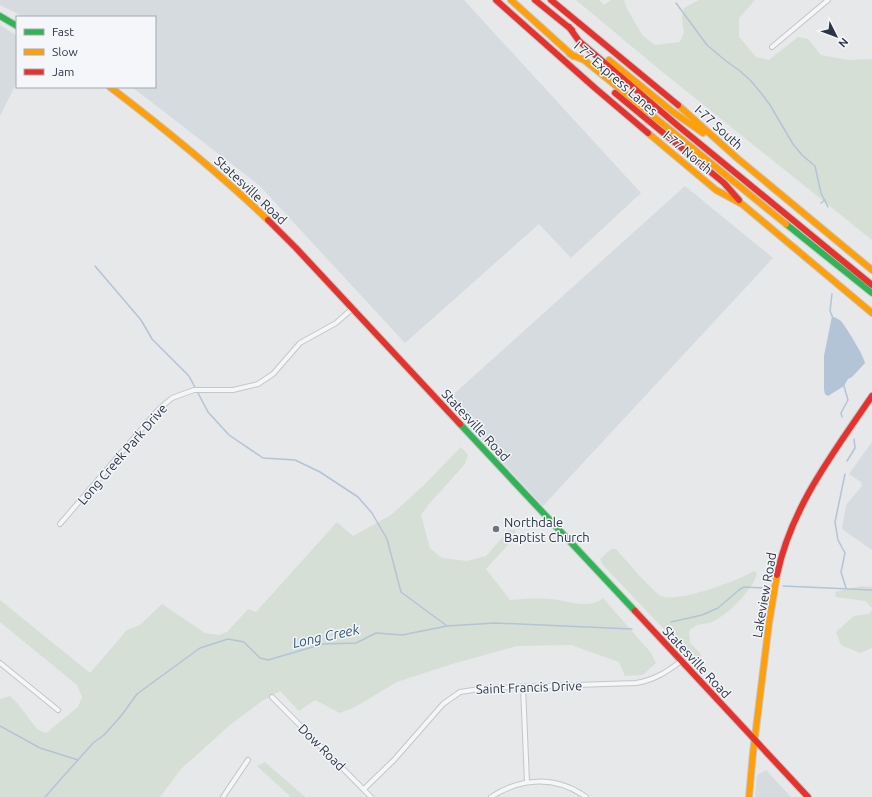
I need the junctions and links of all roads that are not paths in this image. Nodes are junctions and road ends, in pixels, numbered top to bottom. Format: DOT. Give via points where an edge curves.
graph roads {
  1 [pos="496,0"];
  2 [pos="511,0"];
  3 [pos="535,0"];
  4 [pos="551,0"];
  5 [pos="828,0"];
  6 [pos="0,16"];
  7 [pos="16,25"];
  8 [pos="569,27"];
  9 [pos="772,46"];
  10 [pos="570,54"];
  11 [pos="111,88"];
  12 [pos="737,158"];
  13 [pos="742,204"];
  14 [pos="872,270"];
  15 [pos="872,285"];
  16 [pos="872,293"];
  17 [pos="353,308"];
  18 [pos="872,313"];
  19 [pos="872,396"];
  20 [pos="60,524"];
  21 [pos="681,661"];
  22 [pos="0,663"];
  23 [pos="523,687"];
  24 [pos="272,697"];
  25 [pos="58,710"];
  26 [pos="756,741"];
  27 [pos="248,760"];
  28 [pos="527,782"];
  29 [pos="364,790"];
  30 [pos="223,797"];
  31 [pos="371,797"];
  32 [pos="491,797"];
  33 [pos="586,797"];
  34 [pos="749,797"];
  35 [pos="808,797"];
  1 -- 13 [label="main road, I-77 North" via="589,84 716,190"];
  2 -- 10 [label="main road, I 77 Express Lanes"];
  3 -- 8 [label="main road, I 77 Express Lanes"];
  4 -- 12 [label="main road, I-77 South" via="667,95"];
  5 -- 9 [label="street"];
  6 -- 7 [label="main road"];
  8 -- 12 [label="main road, I 77 Express Lanes" via="673,112"];
  8 -- 15 [label="main road" via="579,41 664,115"];
  10 -- 13 [label="main road, I 77 Express Lanes" via="724,183"];
  10 -- 16 [label="main road" via="584,60"];
  11 -- 17 [label="main road, Statesville Road" via="219,174 283,234"];
  12 -- 14 [label="main road, I-77 South"];
  13 -- 18 [label="main road, I-77 North"];
  17 -- 20 [label="street, Long Creek Park Drive" via="336,323 300,343 273,374 258,384 233,390 194,390 172,398 155,414"];
  17 -- 21 [label="main road, Statesville Road"];
  19 -- 26 [label="main road, Lakeview Road" via="813,486 786,541 774,592"];
  21 -- 23 [label="street, Saint Francis Drive" via="660,676 645,682"];
  21 -- 26 [label="main road, Statesville Road"];
  22 -- 25 [label="street"];
  23 -- 28 [label="street"];
  23 -- 29 [label="street, Saint Francis Drive" via="472,689 454,695"];
  24 -- 29 [label="street, Dow Road"];
  26 -- 34 [label="main road, Lakeview Road" via="750,772"];
  26 -- 35 [label="main road, Statesville Road"];
  27 -- 30 [label="street"];
  28 -- 32 [label="street"];
  28 -- 33 [label="street" via="564,785"];
  29 -- 31 [label="street, Dow Road"];
}
